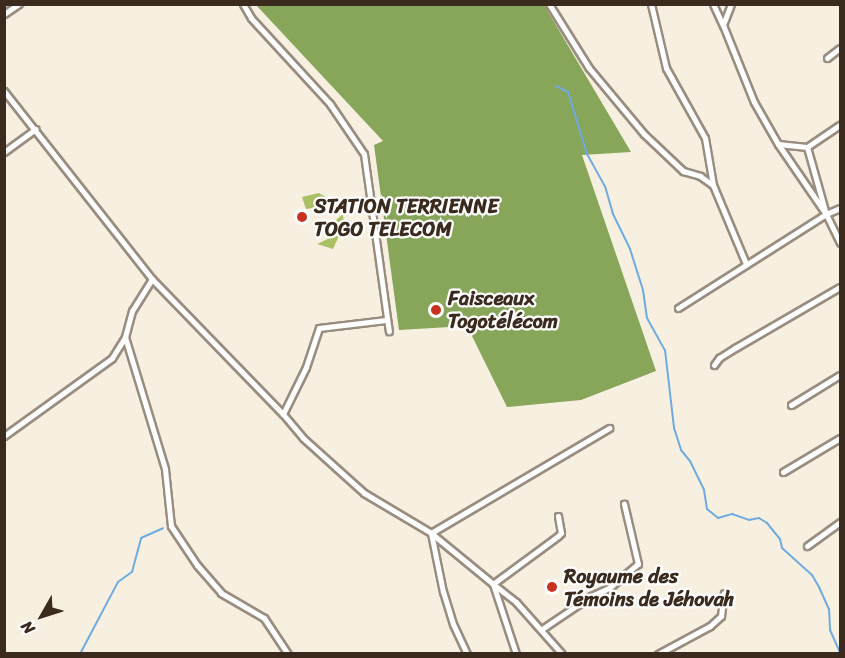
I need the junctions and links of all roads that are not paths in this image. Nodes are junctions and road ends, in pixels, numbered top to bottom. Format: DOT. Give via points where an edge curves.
graph roads {
  1 [pos="19,4"];
  2 [pos="243,4"];
  3 [pos="549,4"];
  4 [pos="651,4"];
  5 [pos="713,4"];
  6 [pos="730,4"];
  7 [pos="4,14"];
  8 [pos="723,25"];
  9 [pos="840,48"];
  10 [pos="827,58"];
  11 [pos="4,90"];
  12 [pos="840,125"];
  13 [pos="36,129"];
  14 [pos="778,144"];
  15 [pos="807,147"];
  16 [pos="4,152"];
  17 [pos="713,185"];
  18 [pos="840,208"];
  19 [pos="826,214"];
  20 [pos="840,243"];
  21 [pos="746,264"];
  22 [pos="152,279"];
  23 [pos="840,287"];
  24 [pos="678,308"];
  25 [pos="386,320"];
  26 [pos="389,331"];
  27 [pos="125,337"];
  28 [pos="714,365"];
  29 [pos="840,375"];
  30 [pos="791,405"];
  31 [pos="283,414"];
  32 [pos="609,428"];
  33 [pos="4,436"];
  34 [pos="840,440"];
  35 [pos="783,472"];
  36 [pos="624,504"];
  37 [pos="558,516"];
  38 [pos="840,522"];
  39 [pos="431,533"];
  40 [pos="807,546"];
  41 [pos="493,584"];
  42 [pos="724,593"];
  43 [pos="542,628"];
  44 [pos="288,654"];
  45 [pos="467,654"];
  46 [pos="516,654"];
  47 [pos="562,654"];
  48 [pos="658,654"];
  1 -- 7 [label="street"];
  2 -- 25 [label="street" via="251,18 330,104 364,154"];
  3 -- 17 [label="street" via="589,68 644,134 683,171"];
  4 -- 17 [label="street" via="666,68 705,138"];
  5 -- 8 [label="street"];
  6 -- 8 [label="street"];
  8 -- 14 [label="street" via="754,102"];
  9 -- 10 [label="street"];
  11 -- 13 [label="street"];
  12 -- 15 [label="street"];
  13 -- 16 [label="street"];
  13 -- 22 [label="street"];
  14 -- 15 [label="street"];
  14 -- 19 [label="street"];
  15 -- 19 [label="street"];
  17 -- 21 [label="street"];
  18 -- 19 [label="street"];
  19 -- 20 [label="street"];
  19 -- 21 [label="street"];
  21 -- 24 [label="street"];
  22 -- 27 [label="street" via="132,311"];
  22 -- 31 [label="street"];
  23 -- 28 [label="street" via="735,348"];
  25 -- 26 [label="street"];
  25 -- 31 [label="street" via="318,328 306,368"];
  27 -- 33 [label="street" via="112,358"];
  27 -- 44 [label="street" via="165,469 171,526 197,566 221,593 264,618"];
  29 -- 30 [label="street"];
  31 -- 39 [label="street" via="303,438 364,493"];
  32 -- 39 [label="street"];
  34 -- 35 [label="street"];
  36 -- 43 [label="street" via="638,564 609,588"];
  37 -- 41 [label="street" via="561,533"];
  38 -- 40 [label="street"];
  39 -- 41 [label="street"];
  39 -- 45 [label="street" via="443,592"];
  41 -- 43 [label="street"];
  41 -- 46 [label="street"];
  42 -- 48 [label="street" via="722,616"];
  43 -- 47 [label="street"];
}
